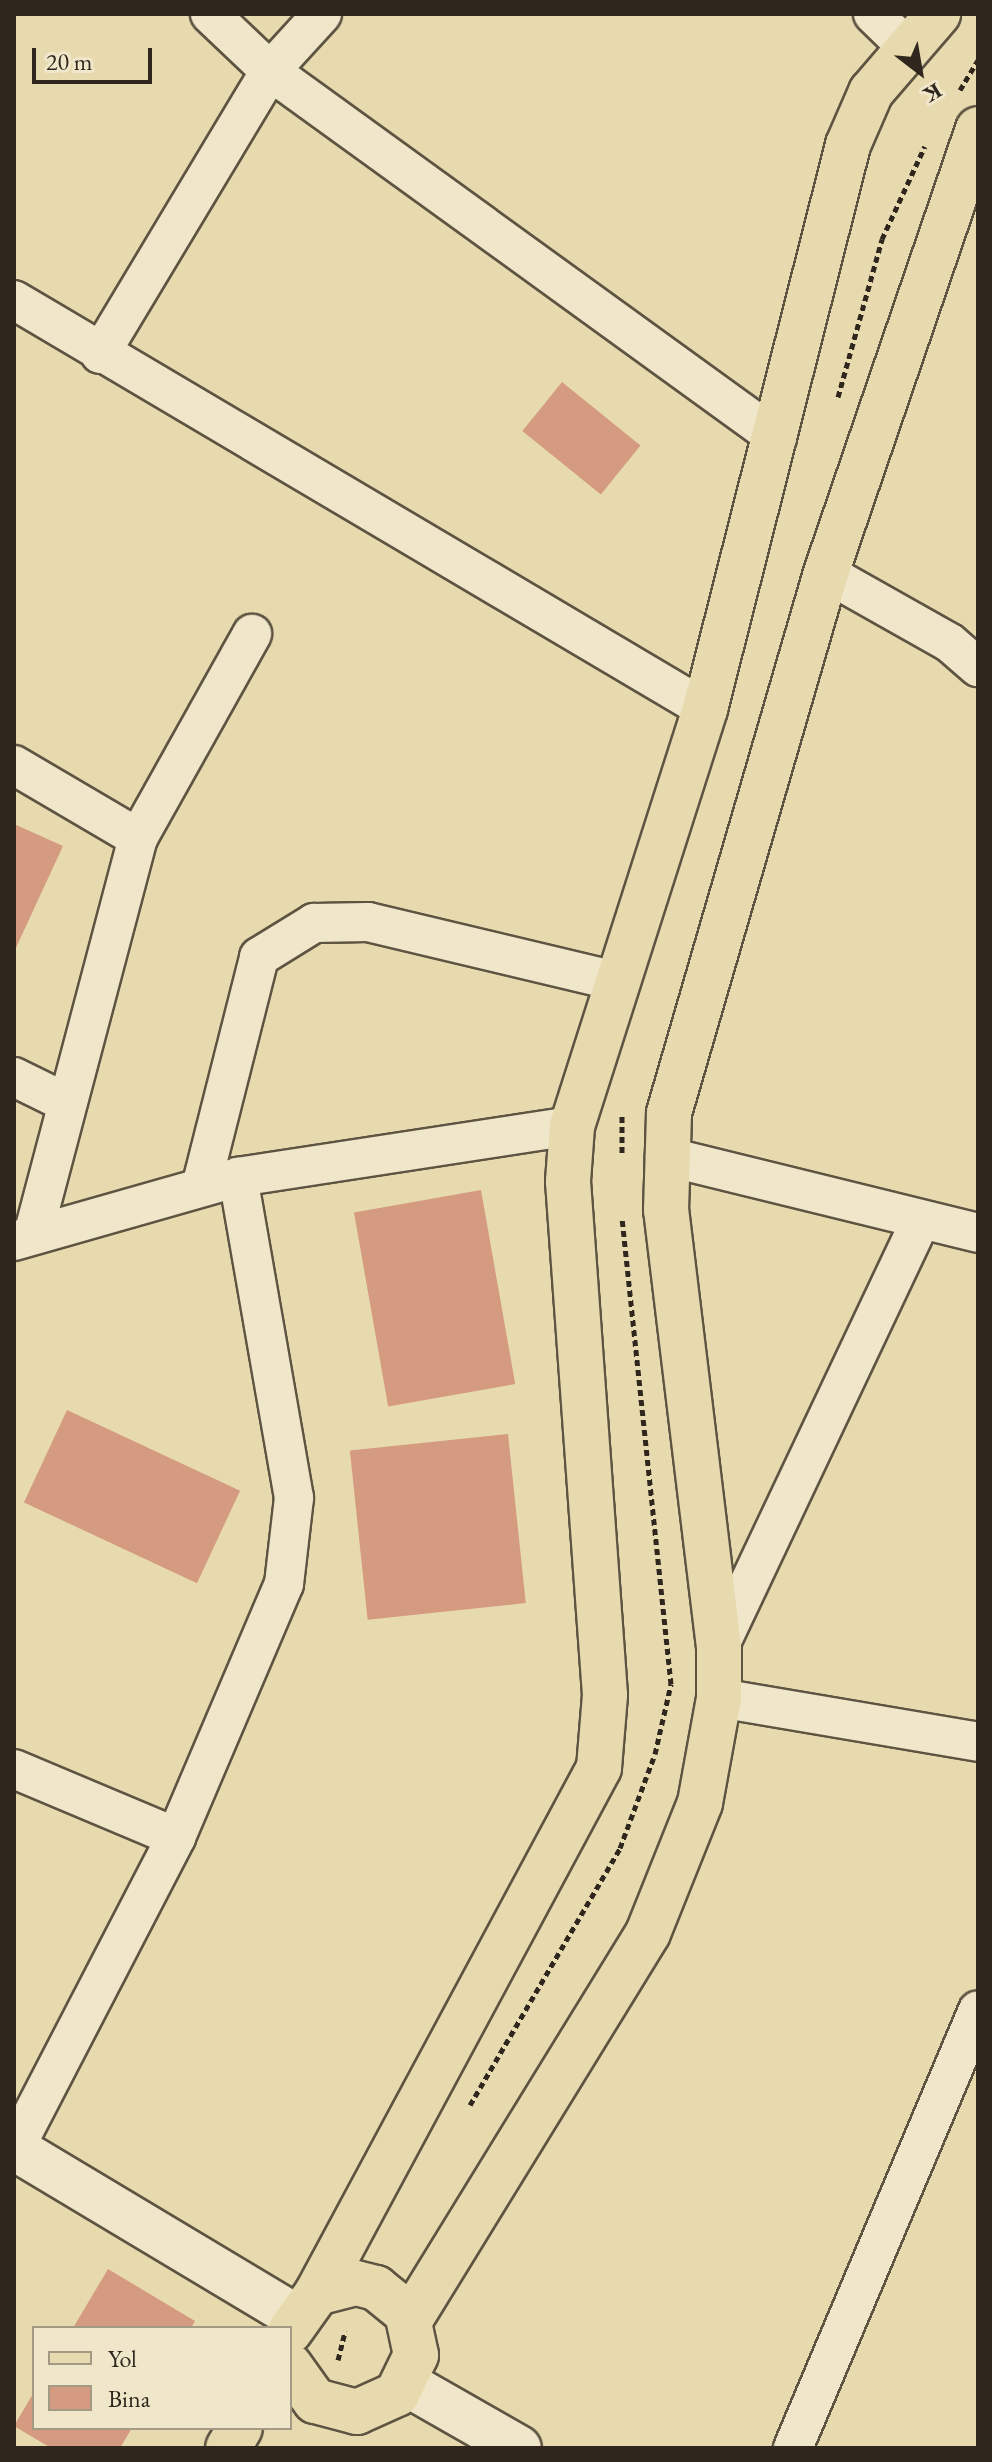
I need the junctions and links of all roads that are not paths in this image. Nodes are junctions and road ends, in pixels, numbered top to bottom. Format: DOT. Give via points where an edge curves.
graph roads {
  1 [pos="210,14"];
  2 [pos="322,14"];
  3 [pos="873,14"];
  4 [pos="938,14"];
  5 [pos="905,45"];
  6 [pos="270,71"];
  7 [pos="978,129"];
  8 [pos="14,300"];
  9 [pos="100,354"];
  10 [pos="777,438"];
  11 [pos="826,573"];
  12 [pos="252,634"];
  13 [pos="978,667"];
  14 [pos="705,709"];
  15 [pos="14,765"];
  16 [pos="138,838"];
  17 [pos="620,982"];
  18 [pos="14,1077"];
  19 [pos="67,1103"];
  20 [pos="572,1126"];
  21 [pos="665,1156"];
  22 [pos="238,1177"];
  23 [pos="201,1187"];
  24 [pos="920,1221"];
  25 [pos="978,1233"];
  26 [pos="24,1238"];
  27 [pos="719,1647"];
  28 [pos="719,1698"];
  29 [pos="978,1742"];
  30 [pos="14,1769"];
  31 [pos="176,1837"];
  32 [pos="978,2011"];
  33 [pos="14,2149"];
  34 [pos="301,2314"];
  35 [pos="410,2320"];
  36 [pos="292,2369"];
  37 [pos="392,2395"];
  38 [pos="239,2430"];
  39 [pos="228,2448"];
  40 [pos="352,2448"];
  41 [pos="519,2448"];
  42 [pos="793,2448"];
  1 -- 6 [label="street"];
  2 -- 6 [label="street"];
  3 -- 5 [label="street"];
  4 -- 5 [label="main road"];
  5 -- 10 [label="main road" via="871,92 848,145"];
  6 -- 9 [label="street"];
  6 -- 10 [label="street"];
  7 -- 11 [label="main road"];
  8 -- 9 [label="street"];
  9 -- 14 [label="street"];
  10 -- 14 [label="main road"];
  11 -- 13 [label="street" via="950,643"];
  11 -- 21 [label="main road" via="669,1113"];
  12 -- 16 [label="street"];
  14 -- 17 [label="main road"];
  15 -- 16 [label="street"];
  16 -- 19 [label="street"];
  17 -- 20 [label="main road"];
  17 -- 23 [label="street" via="368,922 314,923 259,957"];
  18 -- 19 [label="street"];
  19 -- 26 [label="street"];
  20 -- 22 [label="street"];
  20 -- 34 [label="main road" via="568,1181 605,1695 599,1768"];
  21 -- 24 [label="street"];
  21 -- 27 [label="main road"];
  22 -- 23 [label="street"];
  22 -- 31 [label="street" via="294,1498 284,1584"];
  23 -- 26 [label="street"];
  24 -- 25 [label="street"];
  24 -- 27 [label="street"];
  27 -- 28 [label="main road"];
  28 -- 29 [label="street"];
  28 -- 35 [label="main road" via="700,1803 648,1933"];
  30 -- 31 [label="street"];
  31 -- 33 [label="street"];
  32 -- 42 [label="street"];
  33 -- 34 [label="main road"];
  34 -- 35 [label="main road" via="356,2283 376,2288"];
  35 -- 37 [label="main road" via="416,2355"];
  36 -- 37 [label="main road" via="315,2401 335,2411"];
  37 -- 40 [label="main road"];
  37 -- 41 [label="main road"];
  38 -- 39 [label="main road"];
}
